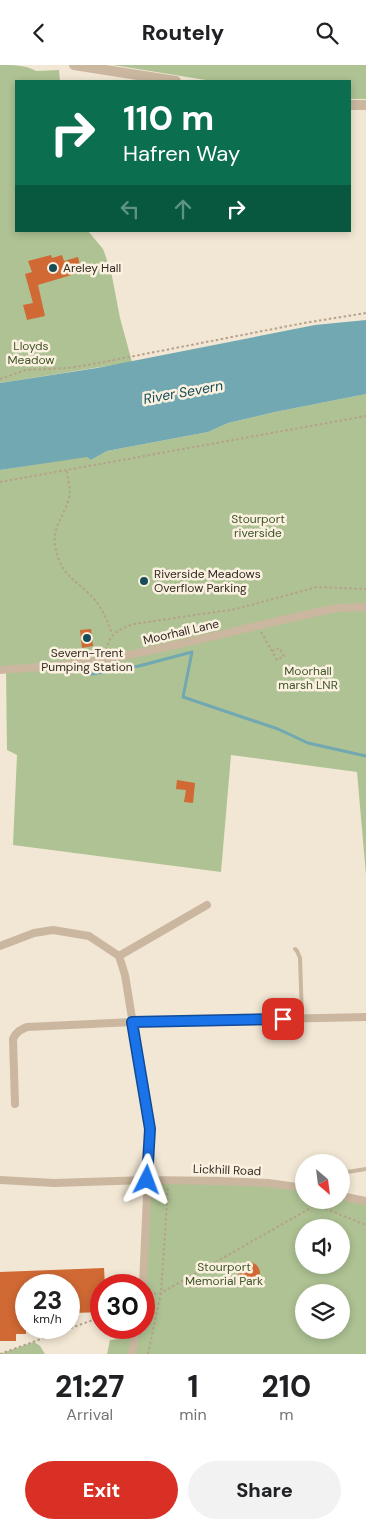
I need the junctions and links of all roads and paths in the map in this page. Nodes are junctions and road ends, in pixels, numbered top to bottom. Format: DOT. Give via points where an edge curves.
graph roads {
  1 [pos="74,65"];
  2 [pos="170,80"];
  3 [pos="351,105"];
  4 [pos="366,105"];
  5 [pos="366,313"];
  6 [pos="0,379"];
  7 [pos="366,416"];
  8 [pos="67,471"];
  9 [pos="0,482"];
  10 [pos="366,589"];
  11 [pos="366,607"];
  12 [pos="258,625"];
  13 [pos="112,634"];
  14 [pos="272,651"];
  15 [pos="107,659"];
  16 [pos="0,670"];
  17 [pos="207,905"];
  18 [pos="0,946"];
  19 [pos="295,949"];
  20 [pos="119,956"];
  21 [pos="366,1017"];
  22 [pos="302,1019"];
  23 [pos="132,1022"];
  24 [pos="15,1104"];
  25 [pos="366,1169"];
  26 [pos="350,1172"];
  27 [pos="0,1180"];
  28 [pos="147,1180"];
  29 [pos="168,1180"];
  30 [pos="295,1187"];
  31 [pos="350,1198"];
  32 [pos="366,1201"];
  33 [pos="309,1209"];
  34 [pos="326,1209"];
  35 [pos="366,1225"];
  36 [pos="143,1274"];
  37 [pos="161,1293"];
  38 [pos="155,1294"];
  39 [pos="90,1321"];
  40 [pos="135,1339"];
  41 [pos="0,1354"];
  42 [pos="132,1354"];
  43 [pos="148,1354"];
  1 -- 2 [label="street"];
  3 -- 4 [label="street"];
  5 -- 6 [label="path" via="88,365 25,370"];
  7 -- 8 [label="path"];
  8 -- 9 [label="path"];
  8 -- 13 [label="path" via="70,496 56,529 59,561 68,576 94,599"];
  10 -- 13 [label="path" via="317,587 236,609 134,624"];
  11 -- 12 [label="street, Moorhall Lane" via="337,608"];
  12 -- 14 [label="path"];
  12 -- 15 [label="street, Moorhall Lane"];
  13 -- 15 [label="path" via="107,644"];
  14 -- 14 [label="path" via="277,660 284,656 279,648"];
  15 -- 16 [label="street, Moorhall Lane"];
  17 -- 20 [label="street"];
  18 -- 20 [label="street" via="34,933 65,930 89,936"];
  19 -- 22 [label="lane" via="300,958"];
  20 -- 23 [label="street"];
  21 -- 22 [label="street"];
  22 -- 23 [label="street"];
  23 -- 24 [label="street" via="27,1027 19,1031 13,1039"];
  23 -- 28 [label="street" via="150,1129"];
  25 -- 26 [label="lane"];
  27 -- 28 [label="street, Lickhill Road" via="54,1183"];
  28 -- 29 [label="street, Lickhill Road"];
  28 -- 36 [label="street"];
  29 -- 30 [label="street, Lickhill Road"];
  29 -- 37 [label="path"];
  31 -- 32 [label="street"];
  33 -- 37 [label="path"];
  34 -- 35 [label="path"];
  37 -- 38 [label="path"];
  37 -- 43 [label="path"];
  39 -- 41 [label="path"];
  40 -- 42 [label="street"];
}
